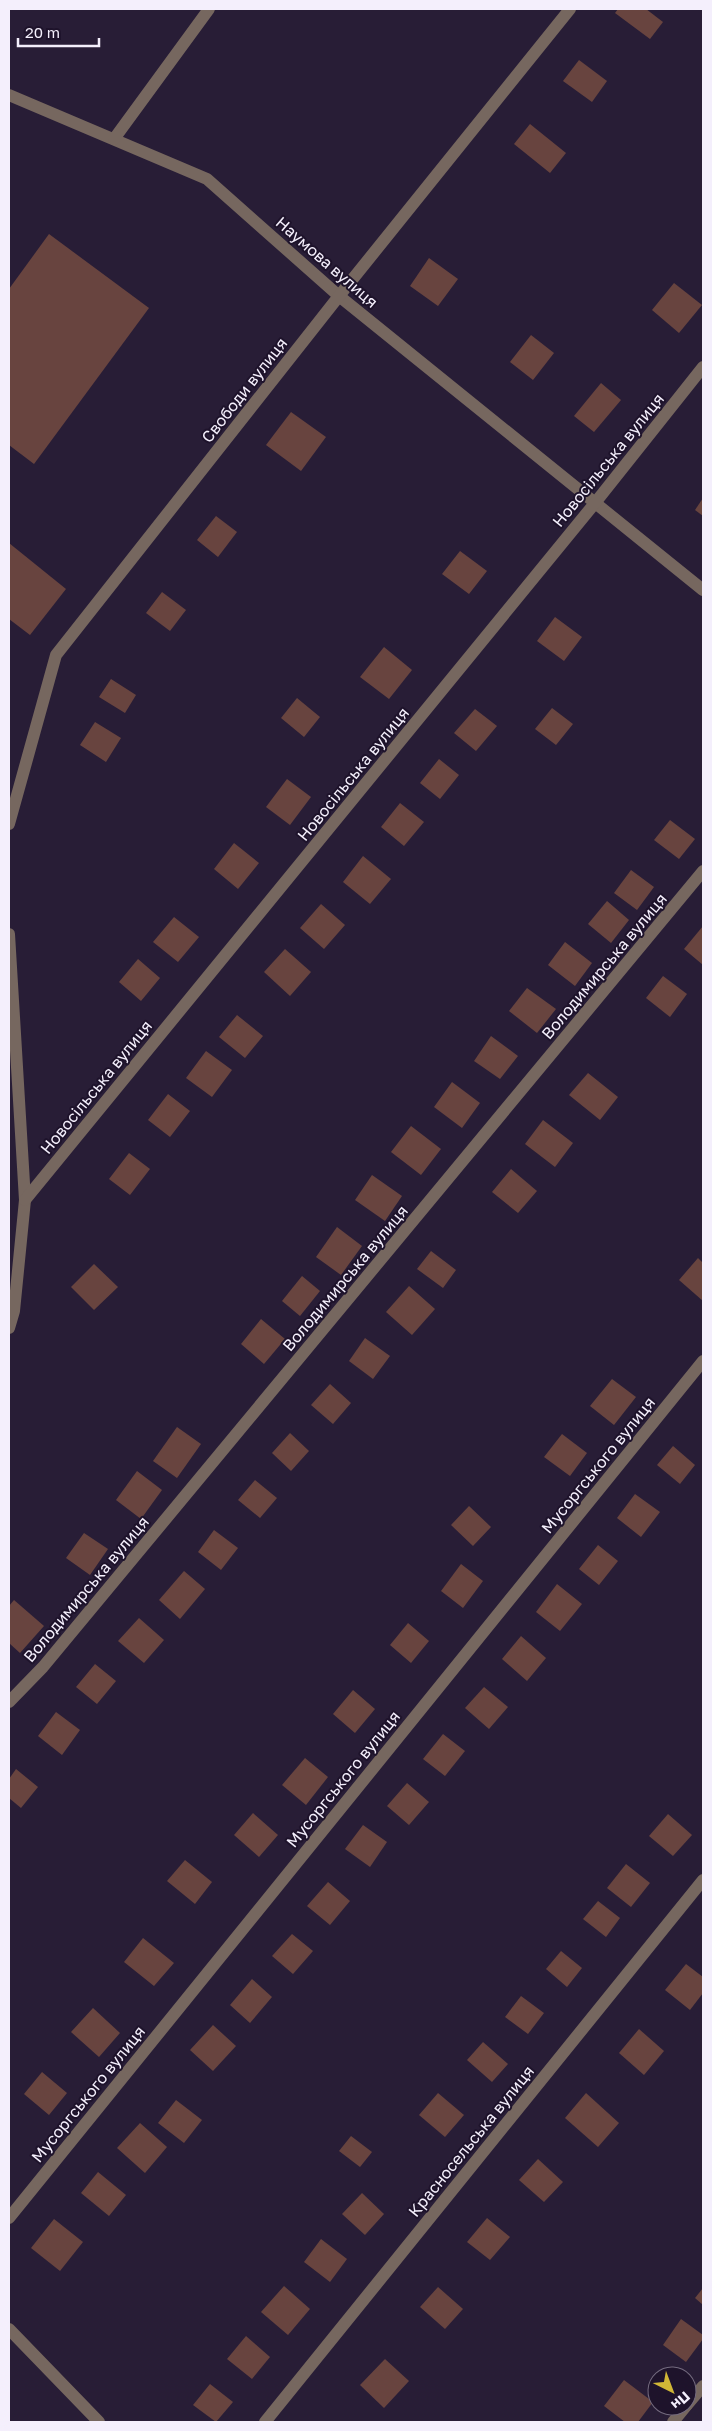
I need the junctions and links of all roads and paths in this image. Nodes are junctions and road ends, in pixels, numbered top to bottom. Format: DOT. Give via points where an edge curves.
graph roads {
  1 [pos="209,9"];
  2 [pos="570,9"];
  3 [pos="9,95"];
  4 [pos="114,139"];
  5 [pos="339,296"];
  6 [pos="703,367"];
  7 [pos="595,503"];
  8 [pos="703,590"];
  9 [pos="9,824"];
  10 [pos="703,871"];
  11 [pos="9,934"];
  12 [pos="25,1200"];
  13 [pos="9,1328"];
  14 [pos="703,1361"];
  15 [pos="9,1702"];
  16 [pos="703,1880"];
  17 [pos="9,2218"];
  18 [pos="9,2329"];
  19 [pos="99,2422"];
  20 [pos="265,2422"];
  1 -- 4 [label="street"];
  2 -- 5 [label="street, Свободи вулиця"];
  3 -- 4 [label="street, Наумова вулиця"];
  4 -- 5 [label="street, Наумова вулиця" via="207,178"];
  5 -- 7 [label="street, Наумова вулиця"];
  5 -- 9 [label="street, Свободи вулиця" via="56,655"];
  6 -- 7 [label="street, Новосільська вулиця"];
  7 -- 8 [label="street, Наумова вулиця"];
  7 -- 12 [label="street, Новосільська вулиця"];
  10 -- 15 [label="street, Володимирська вулиця" via="50,1659"];
  11 -- 12 [label="street"];
  12 -- 13 [label="street" via="14,1311"];
  14 -- 17 [label="street, Мусоргського вулиця"];
  16 -- 20 [label="street, Красносельська вулиця"];
  18 -- 19 [label="street"];
}
